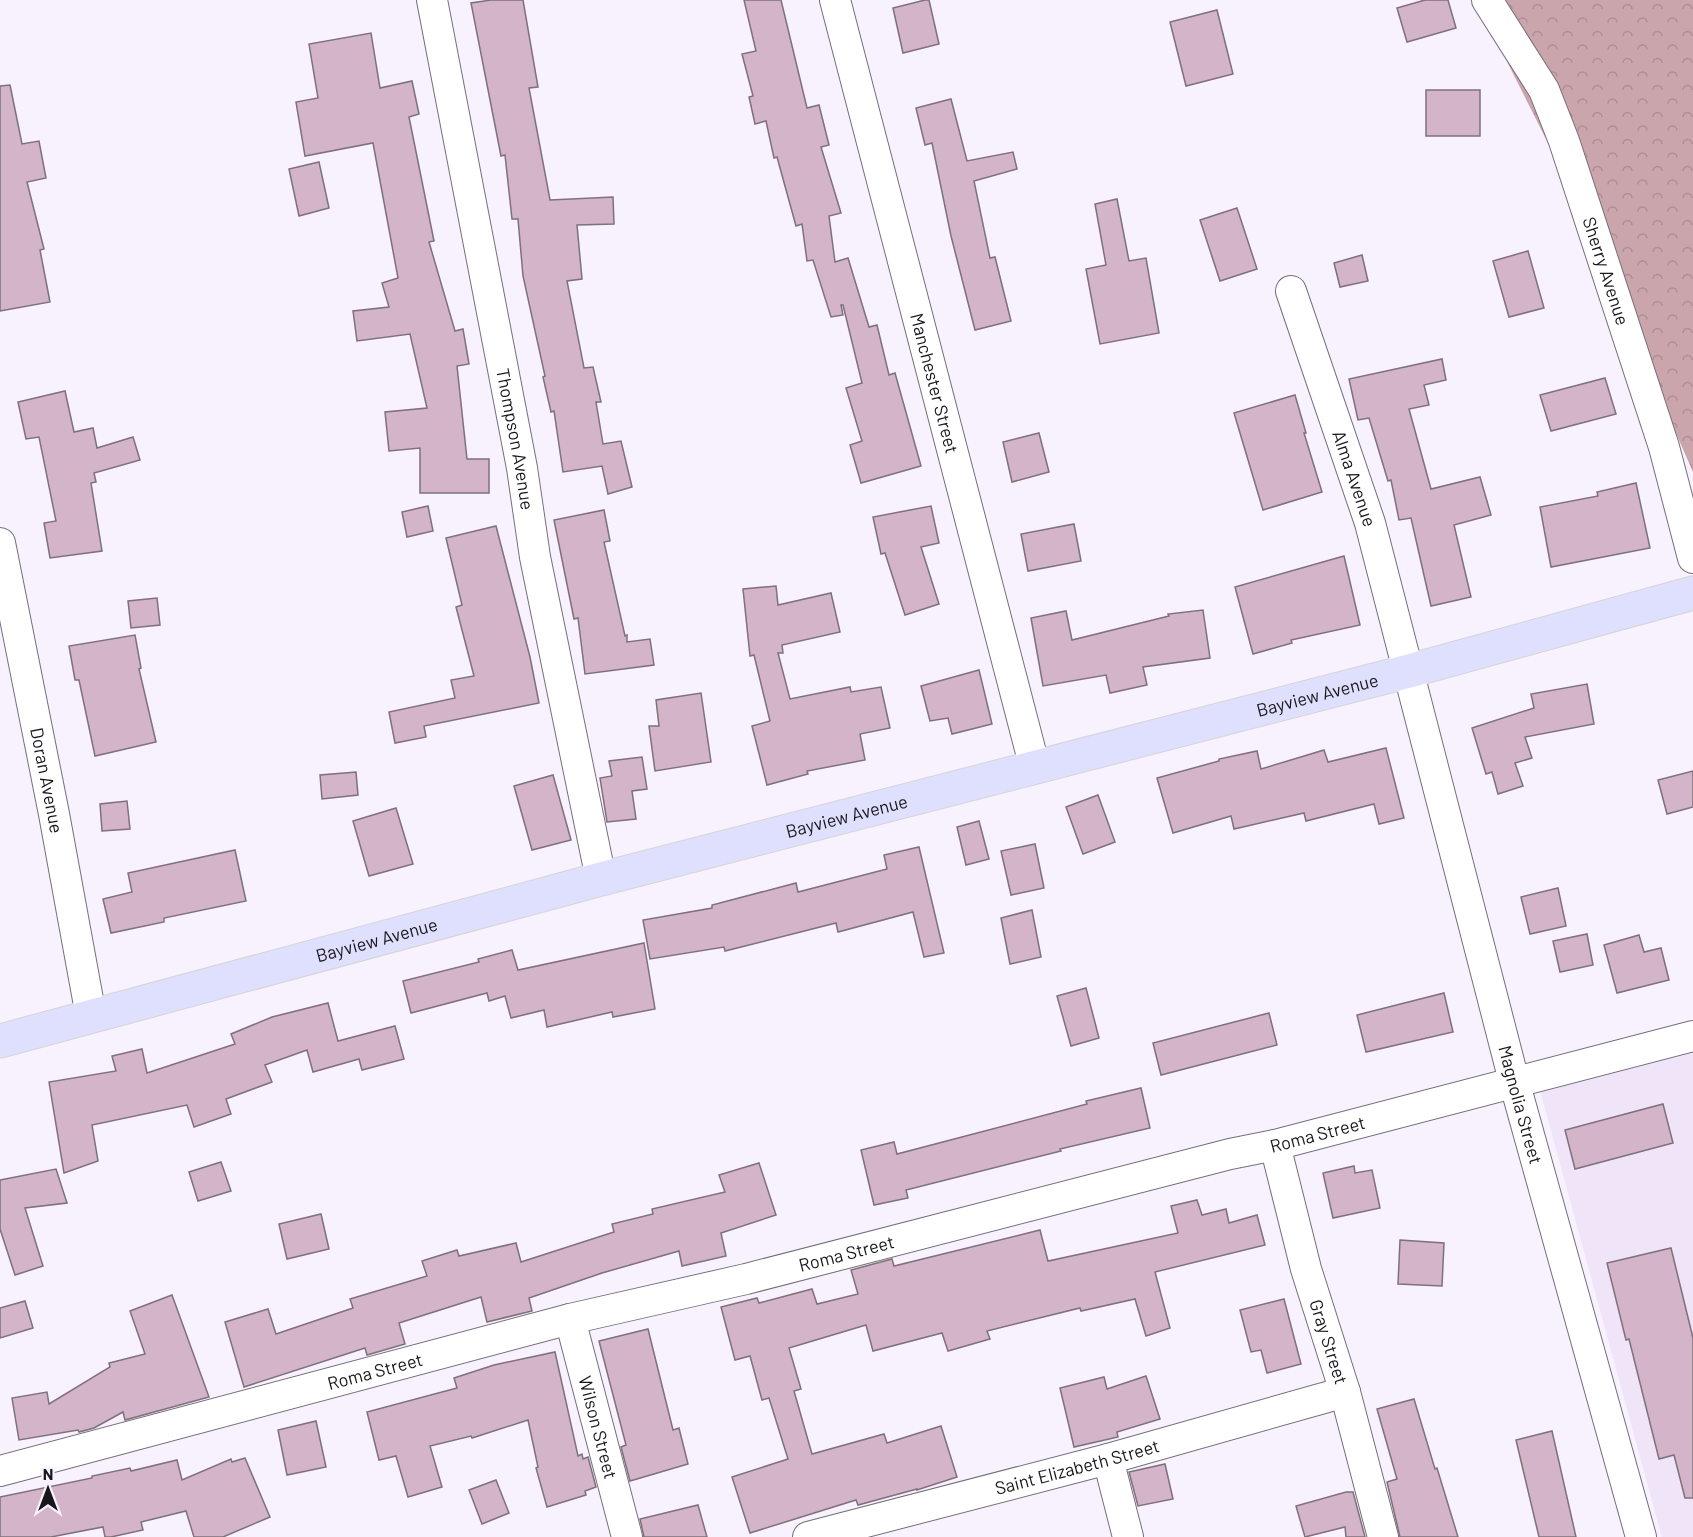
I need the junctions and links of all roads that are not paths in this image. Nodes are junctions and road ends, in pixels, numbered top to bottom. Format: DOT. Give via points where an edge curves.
graph roads {
  1 [pos="432,0"];
  2 [pos="835,0"];
  3 [pos="1487,0"];
  4 [pos="1505,0"];
  5 [pos="1515,44"];
  6 [pos="1290,291"];
  7 [pos="0,543"];
  8 [pos="1693,558"];
  9 [pos="1693,593"];
  10 [pos="1409,671"];
  11 [pos="1035,768"];
  12 [pos="601,879"];
  13 [pos="91,1016"];
  14 [pos="1693,1036"];
  15 [pos="0,1041"];
  16 [pos="1514,1081"];
  17 [pos="1275,1145"];
  18 [pos="570,1319"];
  19 [pos="1345,1392"];
  20 [pos="1108,1459"];
  21 [pos="0,1471"];
  22 [pos="866,1529"];
  23 [pos="627,1537"];
  24 [pos="808,1537"];
  25 [pos="1128,1537"];
  26 [pos="1383,1537"];
  27 [pos="1641,1537"];
  1 -- 12 [label="street, Thompson Avenue" via="522,468 537,568"];
  2 -- 11 [label="street, Manchester Street"];
  3 -- 5 [label="street, Sherry Avenue"];
  4 -- 5 [label="street"];
  5 -- 8 [label="street, Sherry Avenue" via="1544,90 1564,141 1665,447"];
  6 -- 10 [label="street, Alma Avenue" via="1370,523"];
  7 -- 13 [label="street, Doran Avenue"];
  9 -- 10 [label="main road, Bayview Avenue"];
  10 -- 11 [label="main road, Bayview Avenue"];
  10 -- 16 [label="street, Magnolia Street"];
  11 -- 12 [label="main road, Bayview Avenue"];
  12 -- 13 [label="main road, Bayview Avenue"];
  13 -- 15 [label="main road, Bayview Avenue"];
  14 -- 16 [label="street, Roma Street"];
  16 -- 17 [label="street, Roma Street"];
  16 -- 27 [label="street, Magnolia Street"];
  17 -- 18 [label="street, Roma Street" via="746,1279"];
  17 -- 19 [label="street, Gray Street" via="1306,1269"];
  18 -- 21 [label="street, Roma Street"];
  18 -- 23 [label="street, Wilson Street"];
  19 -- 20 [label="street, Saint Elizabeth Street"];
  19 -- 26 [label="street, Gray Street"];
  20 -- 22 [label="street, Saint Elizabeth Street"];
  20 -- 25 [label="street"];
  22 -- 24 [label="street, Saint Elizabeth Street"];
}
